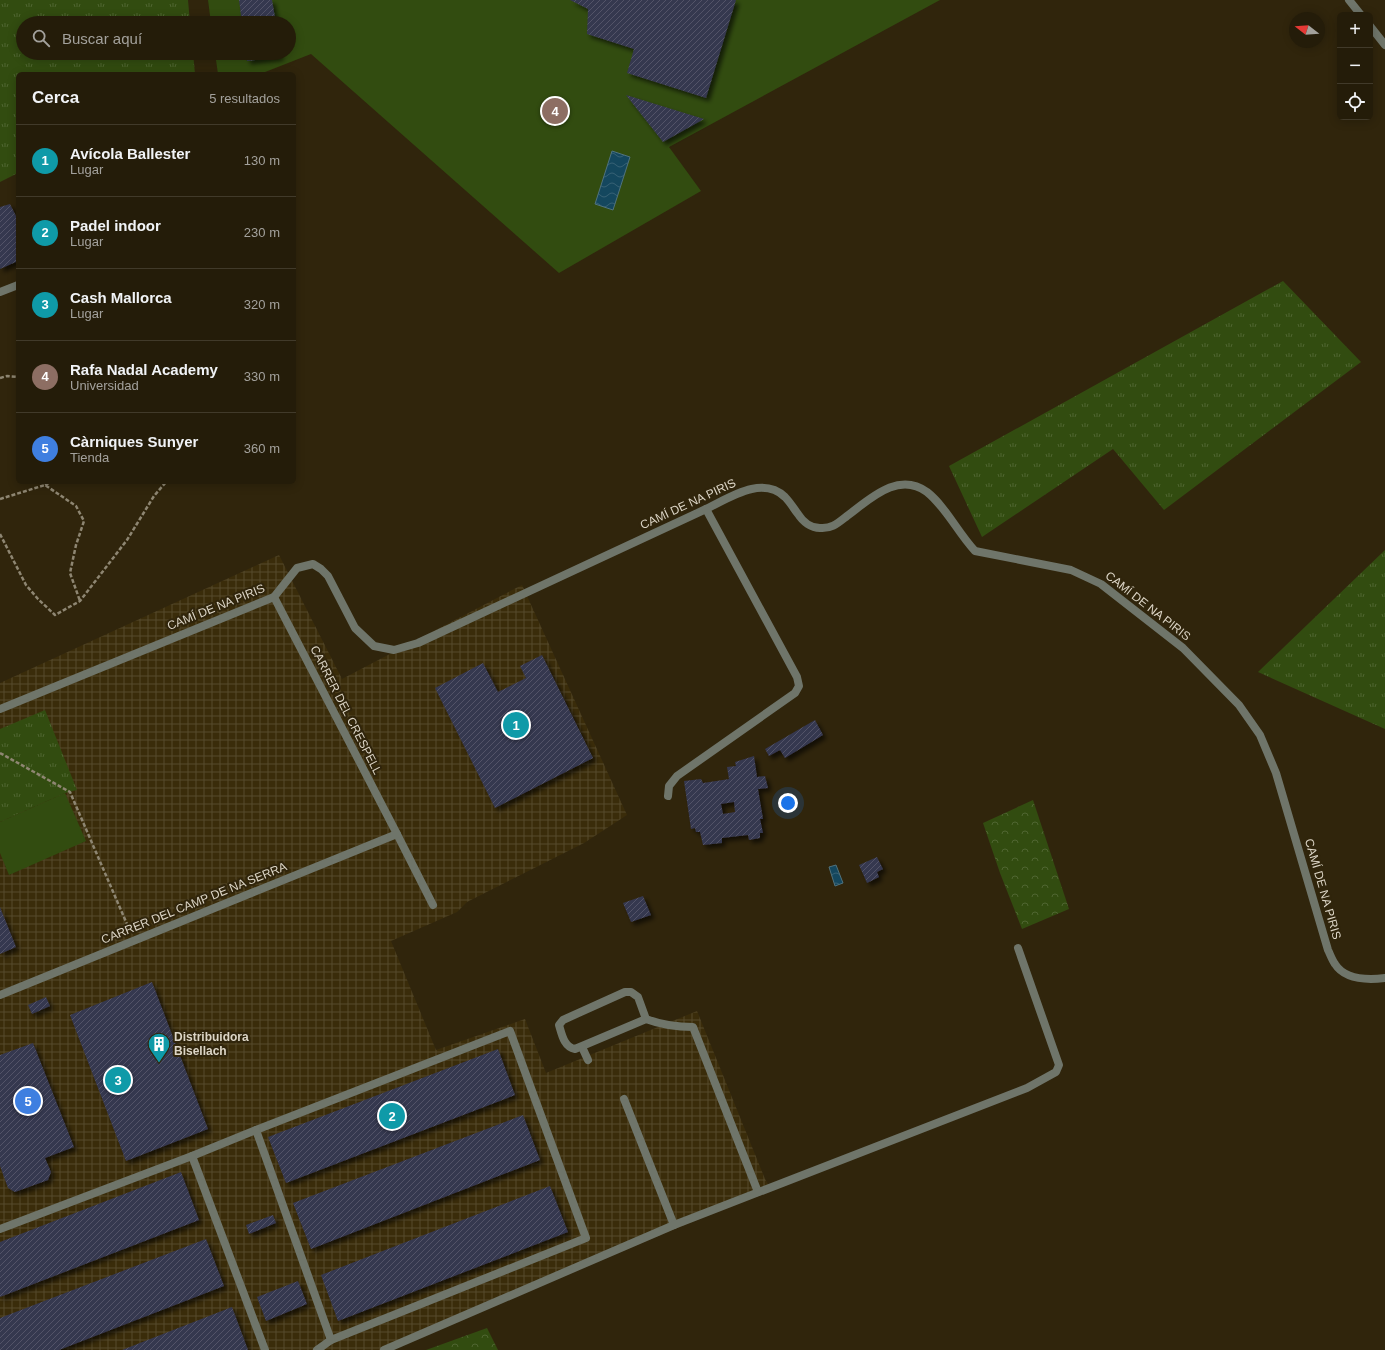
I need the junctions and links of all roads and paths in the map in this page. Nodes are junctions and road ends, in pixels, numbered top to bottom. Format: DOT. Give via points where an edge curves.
graph roads {
  1 [pos="1349,0"];
  2 [pos="1359,12"];
  3 [pos="1373,30"];
  4 [pos="1385,45"];
  5 [pos="16,286"];
  6 [pos="0,292"];
  7 [pos="16,377"];
  8 [pos="0,378"];
  9 [pos="164,484"];
  10 [pos="45,485"];
  11 [pos="0,500"];
  12 [pos="706,509"];
  13 [pos="0,534"];
  14 [pos="274,597"];
  15 [pos="80,601"];
  16 [pos="0,708"];
  17 [pos="0,753"];
  18 [pos="668,796"];
  19 [pos="397,834"];
  20 [pos="433,905"];
  21 [pos="134,941"];
  22 [pos="1018,948"];
  23 [pos="1385,978"];
  24 [pos="0,995"];
  25 [pos="646,1019"];
  26 [pos="582,1047"];
  27 [pos="588,1060"];
  28 [pos="624,1099"];
  29 [pos="256,1130"];
  30 [pos="192,1156"];
  31 [pos="758,1192"];
  32 [pos="674,1225"];
  33 [pos="0,1229"];
  34 [pos="331,1340"];
  35 [pos="265,1350"];
  36 [pos="317,1350"];
  37 [pos="384,1350"];
  1 -- 2 [label="street"];
  3 -- 4 [label="street"];
  5 -- 6 [label="street"];
  7 -- 8 [label="path"];
  9 -- 15 [label="path" via="127,540"];
  10 -- 11 [label="path"];
  10 -- 15 [label="path" via="76,506 84,521 70,574"];
  12 -- 14 [label="street, CAMÍ DE NA PIRIS" via="418,643 394,650 374,646 355,628 328,576 313,564 297,568"];
  12 -- 18 [label="street" via="797,677 799,686 795,693 677,776 669,786"];
  12 -- 23 [label="street, CAMÍ DE NA PIRIS" via="736,494 759,488 767,489 784,497 800,518 811,526 831,527 883,490 902,484 917,486 937,502 975,551 1071,570 1101,584 1183,648 1239,705 1260,735 1276,773 1328,950 1335,965 1348,976 1373,980"];
  13 -- 15 [label="path" via="26,585 55,615"];
  14 -- 16 [label="street, CAMÍ DE NA PIRIS"];
  14 -- 19 [label="street, CARRER DEL CRESPELL"];
  17 -- 21 [label="path" via="70,792"];
  19 -- 20 [label="street, CARRER DEL CRESPELL"];
  19 -- 21 [label="street, CARRER DEL CAMP DE NA SERRA"];
  21 -- 24 [label="street, CARRER DEL CAMP DE NA SERRA"];
  22 -- 31 [label="street" via="1059,1064 1056,1072 1027,1088"];
  25 -- 26 [label="street"];
  25 -- 26 [label="street" via="638,996 625,992 563,1020 560,1025 566,1046 575,1049"];
  25 -- 31 [label="street" via="670,1026 693,1027"];
  26 -- 27 [label="street"];
  28 -- 32 [label="street"];
  29 -- 30 [label="street"];
  29 -- 34 [label="street"];
  29 -- 34 [label="street" via="510,1031 586,1238"];
  30 -- 33 [label="street"];
  30 -- 35 [label="street"];
  31 -- 32 [label="street"];
  32 -- 37 [label="street"];
  34 -- 36 [label="street"];
}
